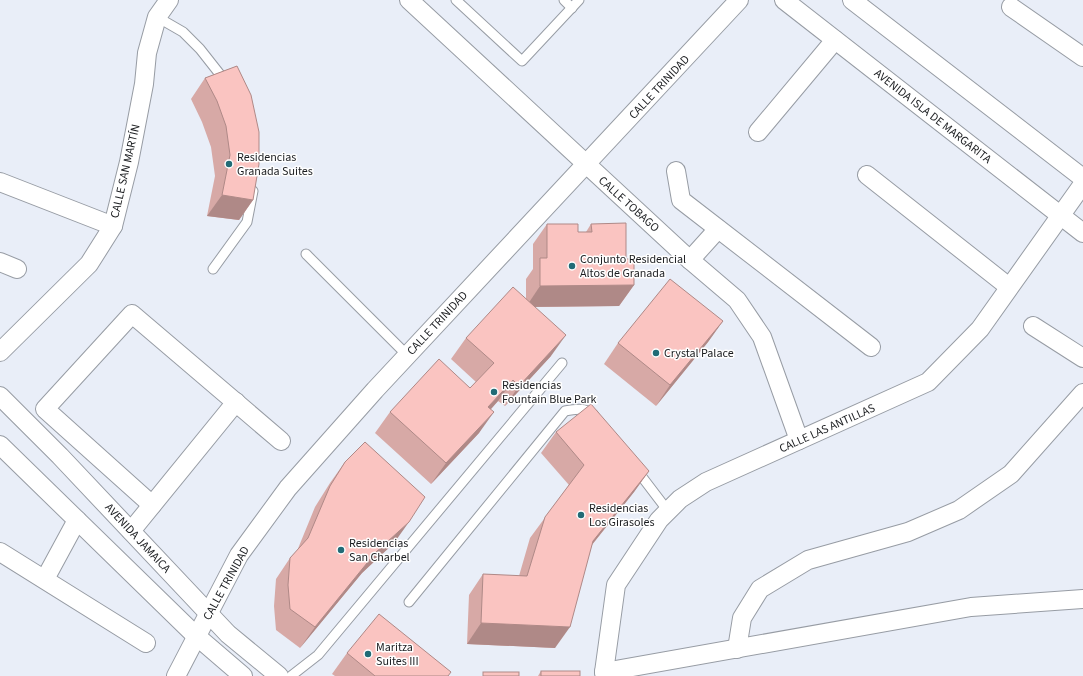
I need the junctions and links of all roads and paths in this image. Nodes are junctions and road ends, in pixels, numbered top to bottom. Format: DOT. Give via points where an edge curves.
graph roads {
  1 [pos="169,0"];
  2 [pos="409,0"];
  3 [pos="456,0"];
  4 [pos="564,0"];
  5 [pos="579,0"];
  6 [pos="740,0"];
  7 [pos="784,0"];
  8 [pos="852,0"];
  9 [pos="1011,7"];
  10 [pos="572,8"];
  11 [pos="157,17"];
  12 [pos="835,40"];
  13 [pos="1083,57"];
  14 [pos="230,89"];
  15 [pos="758,132"];
  16 [pos="586,165"];
  17 [pos="676,171"];
  18 [pos="867,175"];
  19 [pos="1083,178"];
  20 [pos="0,182"];
  21 [pos="254,184"];
  22 [pos="1083,184"];
  23 [pos="1061,216"];
  24 [pos="113,226"];
  25 [pos="718,228"];
  26 [pos="1083,233"];
  27 [pos="306,254"];
  28 [pos="690,260"];
  29 [pos="0,262"];
  30 [pos="17,269"];
  31 [pos="213,270"];
  32 [pos="1009,287"];
  33 [pos="1033,326"];
  34 [pos="871,347"];
  35 [pos="0,352"];
  36 [pos="407,355"];
  37 [pos="1083,358"];
  38 [pos="562,363"];
  39 [pos="1083,393"];
  40 [pos="0,396"];
  41 [pos="236,402"];
  42 [pos="602,422"];
  43 [pos="799,440"];
  44 [pos="281,441"];
  45 [pos="0,445"];
  46 [pos="630,460"];
  47 [pos="152,505"];
  48 [pos="668,511"];
  49 [pos="76,520"];
  50 [pos="131,531"];
  51 [pos="0,552"];
  52 [pos="44,579"];
  53 [pos="1083,598"];
  54 [pos="409,602"];
  55 [pos="209,613"];
  56 [pos="196,636"];
  57 [pos="146,643"];
  58 [pos="737,649"];
  59 [pos="604,674"];
  60 [pos="176,676"];
  61 [pos="243,676"];
  62 [pos="279,676"];
  63 [pos="291,676"];
  1 -- 11 [label="street, CALLE SAN MARTÍN"];
  2 -- 16 [label="street, CALLE TOBAGO"];
  3 -- 10 [label="lane" via="522,61"];
  4 -- 10 [label="lane"];
  5 -- 10 [label="lane"];
  6 -- 16 [label="street, CALLE TRINIDAD"];
  7 -- 12 [label="street, AVENIDA ISLA DE MARGARITA"];
  8 -- 19 [label="street"];
  9 -- 13 [label="street"];
  11 -- 14 [label="lane" via="183,32 200,48"];
  11 -- 24 [label="street, CALLE SAN MARTÍN" via="147,53 144,84 129,162"];
  12 -- 15 [label="street"];
  12 -- 23 [label="street, AVENIDA ISLA DE MARGARITA"];
  16 -- 28 [label="street, CALLE TOBAGO"];
  16 -- 36 [label="street, CALLE TRINIDAD"];
  17 -- 25 [label="street" via="681,200"];
  18 -- 32 [label="street"];
  20 -- 24 [label="street"];
  21 -- 31 [label="lane" via="247,222"];
  22 -- 23 [label="street, CALLE LAS ANTILLAS"];
  23 -- 26 [label="street, AVENIDA ISLA DE MARGARITA"];
  23 -- 32 [label="street, CALLE LAS ANTILLAS"];
  24 -- 35 [label="street, CALLE SAN MARTÍN" via="89,264"];
  25 -- 28 [label="street"];
  25 -- 34 [label="street"];
  27 -- 36 [label="lane"];
  28 -- 43 [label="street, CALLE TOBAGO" via="737,300 762,337"];
  29 -- 30 [label="street"];
  32 -- 43 [label="street, CALLE LAS ANTILLAS" via="980,329 928,382"];
  33 -- 37 [label="street"];
  36 -- 55 [label="street, CALLE TRINIDAD" via="288,488 239,555"];
  38 -- 63 [label="lane" via="318,655"];
  39 -- 58 [label="street" via="1011,474 959,510 908,532 808,560 760,589 742,618"];
  40 -- 50 [label="street, AVENIDA JAMAICA"];
  41 -- 44 [label="street"];
  41 -- 47 [label="street"];
  41 -- 47 [label="street" via="132,314 45,409"];
  42 -- 54 [label="lane" via="591,412 578,408 564,411"];
  43 -- 48 [label="street, CALLE LAS ANTILLAS" via="706,482 680,498"];
  45 -- 49 [label="street"];
  46 -- 48 [label="lane"];
  47 -- 50 [label="street"];
  48 -- 59 [label="street, CALLE LAS ANTILLAS" via="658,520 616,585"];
  49 -- 52 [label="street"];
  49 -- 56 [label="street"];
  50 -- 55 [label="street, AVENIDA JAMAICA"];
  51 -- 52 [label="street"];
  52 -- 57 [label="street"];
  53 -- 58 [label="street" via="971,607"];
  55 -- 56 [label="street, CALLE TRINIDAD"];
  55 -- 62 [label="street, AVENIDA JAMAICA" via="228,634"];
  56 -- 60 [label="street, CALLE TRINIDAD"];
  56 -- 61 [label="street"];
  58 -- 59 [label="street"];
}
